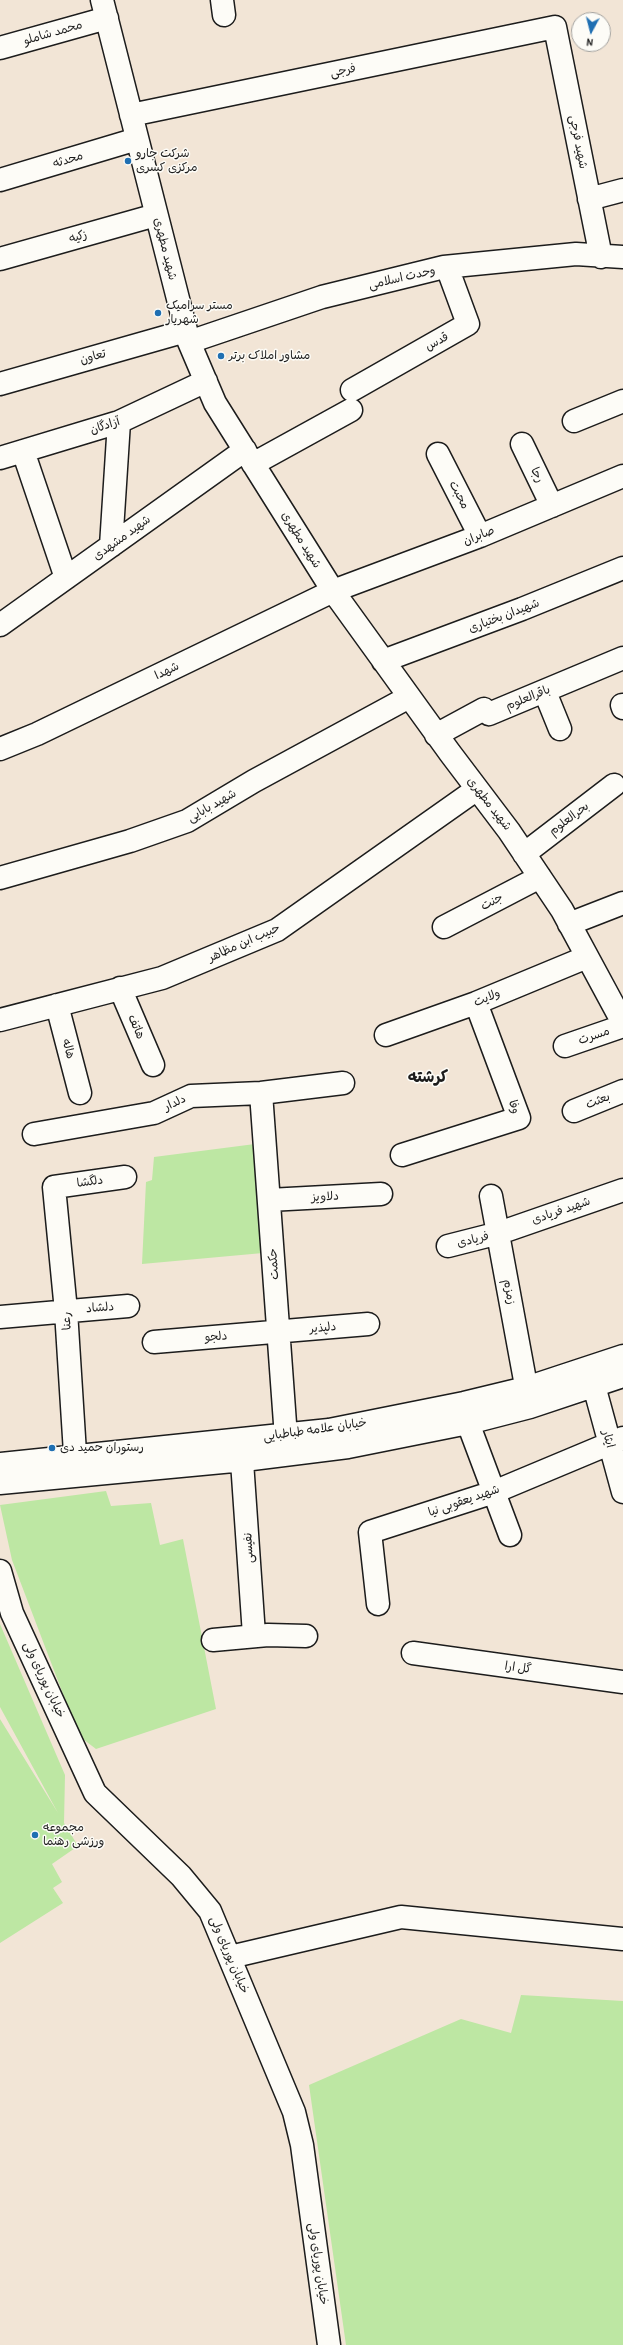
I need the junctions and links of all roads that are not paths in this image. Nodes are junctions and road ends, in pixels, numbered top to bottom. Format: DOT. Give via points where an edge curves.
graph roads {
  1 [pos="105,9"];
  2 [pos="555,27"];
  3 [pos="0,48"];
  4 [pos="131,115"];
  5 [pos="137,139"];
  6 [pos="0,180"];
  7 [pos="623,190"];
  8 [pos="589,199"];
  9 [pos="156,215"];
  10 [pos="601,257"];
  11 [pos="623,257"];
  12 [pos="0,259"];
  13 [pos="447,267"];
  14 [pos="188,336"];
  15 [pos="206,381"];
  16 [pos="0,384"];
  17 [pos="623,401"];
  18 [pos="574,421"];
  19 [pos="119,422"];
  20 [pos="522,444"];
  21 [pos="23,451"];
  22 [pos="438,454"];
  23 [pos="249,457"];
  24 [pos="0,458"];
  25 [pos="623,476"];
  26 [pos="552,506"];
  27 [pos="480,536"];
  28 [pos="111,546"];
  29 [pos="623,568"];
  30 [pos="66,578"];
  31 [pos="333,591"];
  32 [pos="0,625"];
  33 [pos="623,658"];
  34 [pos="384,661"];
  35 [pos="545,692"];
  36 [pos="409,697"];
  37 [pos="560,729"];
  38 [pos="436,735"];
  39 [pos="0,749"];
  40 [pos="614,785"];
  41 [pos="477,789"];
  42 [pos="524,854"];
  43 [pos="540,877"];
  44 [pos="0,878"];
  45 [pos="623,903"];
  46 [pos="569,924"];
  47 [pos="444,927"];
  48 [pos="587,957"];
  49 [pos="120,988"];
  50 [pos="476,1003"];
  51 [pos="57,1005"];
  52 [pos="621,1015"];
  53 [pos="0,1020"];
  54 [pos="386,1035"];
  55 [pos="565,1046"];
  56 [pos="152,1065"];
  57 [pos="342,1083"];
  58 [pos="623,1091"];
  59 [pos="80,1093"];
  60 [pos="261,1093"];
  61 [pos="574,1110"];
  62 [pos="34,1134"];
  63 [pos="402,1155"];
  64 [pos="126,1177"];
  65 [pos="54,1187"];
  66 [pos="623,1190"];
  67 [pos="381,1194"];
  68 [pos="491,1196"];
  69 [pos="269,1200"];
  70 [pos="499,1233"];
  71 [pos="448,1246"];
  72 [pos="128,1306"];
  73 [pos="66,1311"];
  74 [pos="0,1317"];
  75 [pos="368,1324"];
  76 [pos="278,1332"];
  77 [pos="154,1342"];
  78 [pos="623,1356"];
  79 [pos="623,1376"];
  80 [pos="591,1377"];
  81 [pos="528,1397"];
  82 [pos="466,1413"];
  83 [pos="616,1441"];
  84 [pos="286,1445"];
  85 [pos="242,1450"];
  86 [pos="75,1455"];
  87 [pos="0,1464"];
  88 [pos="76,1476"];
  89 [pos="0,1483"];
  90 [pos="494,1492"];
  91 [pos="623,1492"];
  92 [pos="510,1535"];
  93 [pos="0,1571"];
  94 [pos="378,1604"];
  95 [pos="254,1635"];
  96 [pos="306,1636"];
  97 [pos="213,1640"];
  98 [pos="413,1653"];
  99 [pos="623,1682"];
  100 [pos="623,1939"];
  101 [pos="230,1957"];
  102 [pos="330,2345"];
  1 -- 3 [label="street, محمد شاملو"];
  1 -- 4 [label="street, شهید مطهری"];
  2 -- 4 [label="street, فرجی"];
  2 -- 8 [label="street, شهید فرجی"];
  4 -- 5 [label="street, شهید مطهری"];
  5 -- 6 [label="street, محدثه"];
  5 -- 9 [label="street, شهید مطهری"];
  7 -- 8 [label="street"];
  8 -- 10 [label="street, شهید فرجی"];
  9 -- 12 [label="street, زکیه"];
  9 -- 14 [label="street, شهید مطهری"];
  10 -- 11 [label="street, وحدت اسلامی"];
  10 -- 13 [label="street, وحدت اسلامی" via="576,254"];
  13 -- 14 [label="street, وحدت اسلامی" via="322,297"];
  13 -- 23 [label="street, قدس" via="468,324 352,400"];
  14 -- 15 [label="street, شهید مطهری"];
  14 -- 16 [label="street, تعاون"];
  15 -- 19 [label="street, آزادگان"];
  15 -- 23 [label="street, شهید مطهری" via="215,403"];
  17 -- 18 [label="street"];
  19 -- 21 [label="street, آزادگان"];
  19 -- 28 [label="street"];
  20 -- 26 [label="street, رجا"];
  21 -- 24 [label="street, آزادگان"];
  21 -- 30 [label="street"];
  22 -- 27 [label="street, محبت"];
  23 -- 28 [label="street, شهید مشهدی"];
  23 -- 31 [label="street, شهید مطهری"];
  25 -- 26 [label="street, صابران"];
  26 -- 27 [label="street, صابران"];
  27 -- 31 [label="street, صابران"];
  28 -- 30 [label="street, شهید مشهدی"];
  29 -- 34 [label="street, شهیدان بختیاری"];
  30 -- 32 [label="street, شهید مشهدی"];
  31 -- 34 [label="street, شهید مطهری"];
  31 -- 39 [label="street, شهدا" via="37,734"];
  33 -- 35 [label="street, باقرالعلوم"];
  34 -- 36 [label="street, شهید مطهری"];
  35 -- 37 [label="street"];
  35 -- 38 [label="street, باقرالعلوم" via="489,714 484,710"];
  36 -- 38 [label="street, شهید مطهری"];
  36 -- 44 [label="street, شهید بابایی" via="254,781 188,821 130,841"];
  38 -- 41 [label="street, شهید مطهری"];
  40 -- 42 [label="street, بحرالعلوم"];
  41 -- 42 [label="street, شهید مطهری"];
  41 -- 49 [label="street, حبیب ابن مظاهر" via="277,930 162,978"];
  42 -- 43 [label="street, شهید مطهری"];
  43 -- 46 [label="street, شهید مطهری"];
  43 -- 47 [label="street, جنت"];
  45 -- 46 [label="street"];
  46 -- 48 [label="street, شهید مطهری"];
  48 -- 50 [label="street, ولایت"];
  48 -- 52 [label="street, شهید مطهری"];
  49 -- 51 [label="street, حبیب ابن مظاهر"];
  49 -- 56 [label="street, هاتف"];
  50 -- 54 [label="street, ولایت"];
  50 -- 63 [label="street, وفا" via="519,1118"];
  51 -- 53 [label="street, حبیب ابن مظاهر"];
  51 -- 59 [label="street, هاله"];
  52 -- 55 [label="street, مسرت"];
  57 -- 60 [label="street, دلدار"];
  58 -- 61 [label="street, بعثت"];
  60 -- 62 [label="street, دلدار" via="191,1096 154,1113"];
  60 -- 69 [label="street, حکمت"];
  64 -- 65 [label="street, دلگشا"];
  65 -- 73 [label="street, رعنا"];
  66 -- 70 [label="street, شهید فریادی"];
  67 -- 69 [label="street, دلاویز"];
  68 -- 70 [label="street, زمزم"];
  69 -- 76 [label="street, حکمت"];
  70 -- 71 [label="street, فریادی"];
  70 -- 81 [label="street, زمزم"];
  72 -- 73 [label="street, دلشاد"];
  73 -- 74 [label="street, دلشاد"];
  73 -- 86 [label="street, رعنا"];
  75 -- 76 [label="street, دلپذیر"];
  76 -- 77 [label="street, دلجو"];
  76 -- 84 [label="street, حکمت"];
  78 -- 80 [label="street, خیابان علامه طباطبایی"];
  79 -- 80 [label="street, خیابان علامه طباطبایی"];
  80 -- 81 [label="street, خیابان علامه طباطبایی"];
  80 -- 83 [label="street, ایثار"];
  81 -- 82 [label="street, خیابان علامه طباطبایی"];
  82 -- 84 [label="street, خیابان علامه طباطبایی" via="411,1415"];
  82 -- 90 [label="street"];
  83 -- 90 [label="street, شهید یعقوبی نیا"];
  83 -- 91 [label="street, ایثار"];
  84 -- 85 [label="street, خیابان علامه طباطبایی"];
  85 -- 86 [label="street, خیابان علامه طباطبایی"];
  85 -- 88 [label="street, خیابان علامه طباطبایی"];
  85 -- 95 [label="street, نفیسی"];
  86 -- 87 [label="street, خیابان علامه طباطبایی"];
  86 -- 88 [label="street, رعنا"];
  88 -- 89 [label="street, خیابان علامه طباطبایی"];
  90 -- 92 [label="street"];
  90 -- 94 [label="street, شهید یعقوبی نیا" via="370,1532"];
  93 -- 101 [label="street, خیابان پوریای ولی" via="12,1613 95,1793 181,1876 210,1911"];
  95 -- 96 [label="street"];
  95 -- 97 [label="street"];
  98 -- 99 [label="street, گل ارا"];
  100 -- 101 [label="street" via="401,1917"];
  101 -- 102 [label="street, خیابان پوریای ولی" via="294,2112 302,2145"];
}
